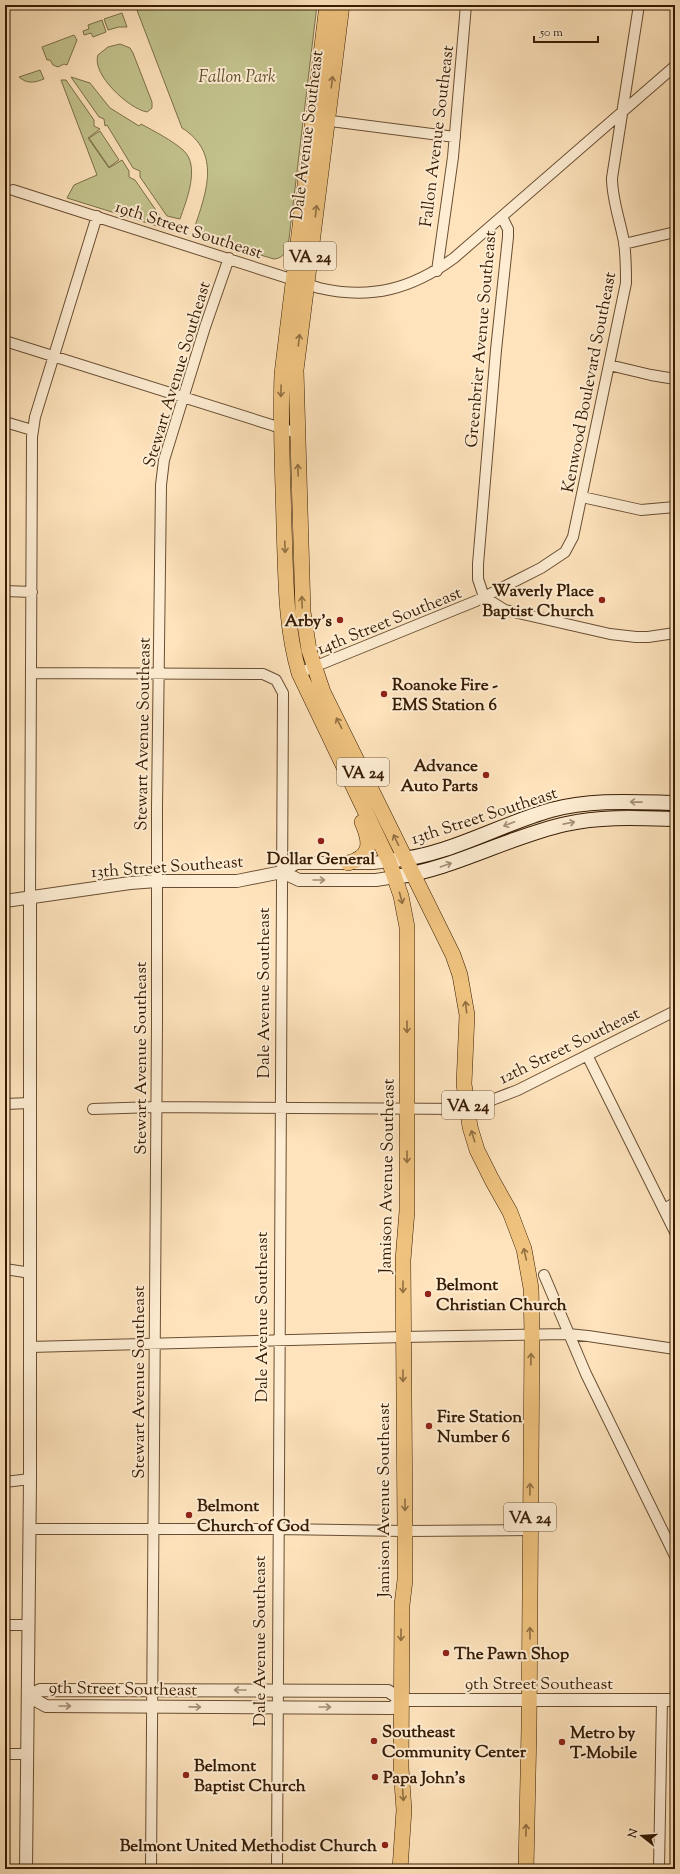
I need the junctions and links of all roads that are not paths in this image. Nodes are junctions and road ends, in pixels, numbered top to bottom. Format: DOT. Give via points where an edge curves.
graph roads {
  1 [pos="327,5"];
  2 [pos="342,5"];
  3 [pos="466,5"];
  4 [pos="639,5"];
  5 [pos="675,66"];
  6 [pos="622,113"];
  7 [pos="320,119"];
  8 [pos="455,137"];
  9 [pos="13,190"];
  10 [pos="97,216"];
  11 [pos="502,217"];
  12 [pos="675,232"];
  13 [pos="624,244"];
  14 [pos="229,258"];
  15 [pos="437,271"];
  16 [pos="300,281"];
  17 [pos="5,341"];
  18 [pos="54,357"];
  19 [pos="610,365"];
  20 [pos="675,379"];
  21 [pos="184,398"];
  22 [pos="5,422"];
  23 [pos="282,429"];
  24 [pos="32,430"];
  25 [pos="297,433"];
  26 [pos="582,497"];
  27 [pos="675,507"];
  28 [pos="284,508"];
  29 [pos="5,591"];
  30 [pos="32,592"];
  31 [pos="484,597"];
  32 [pos="675,633"];
  33 [pos="314,668"];
  34 [pos="32,673"];
  35 [pos="158,673"];
  36 [pos="299,673"];
  37 [pos="354,787"];
  38 [pos="675,803"];
  39 [pos="675,819"];
  40 [pos="406,859"];
  41 [pos="389,861"];
  42 [pos="348,863"];
  43 [pos="282,872"];
  44 [pos="413,875"];
  45 [pos="395,877"];
  46 [pos="157,881"];
  47 [pos="30,897"];
  48 [pos="5,901"];
  49 [pos="5,906"];
  50 [pos="675,1010"];
  51 [pos="587,1055"];
  52 [pos="30,1103"];
  53 [pos="5,1104"];
  54 [pos="155,1107"];
  55 [pos="281,1108"];
  56 [pos="407,1108"];
  57 [pos="93,1109"];
  58 [pos="468,1109"];
  59 [pos="675,1203"];
  60 [pos="664,1209"];
  61 [pos="675,1232"];
  62 [pos="5,1269"];
  63 [pos="30,1273"];
  64 [pos="544,1275"];
  65 [pos="568,1334"];
  66 [pos="532,1335"];
  67 [pos="403,1336"];
  68 [pos="280,1340"];
  69 [pos="154,1344"];
  70 [pos="30,1347"];
  71 [pos="675,1349"];
  72 [pos="30,1479"];
  73 [pos="5,1482"];
  74 [pos="29,1529"];
  75 [pos="153,1529"];
  76 [pos="279,1529"];
  77 [pos="530,1530"];
  78 [pos="405,1531"];
  79 [pos="675,1556"];
  80 [pos="28,1624"];
  81 [pos="5,1625"];
  82 [pos="152,1690"];
  83 [pos="278,1691"];
  84 [pos="28,1696"];
  85 [pos="402,1700"];
  86 [pos="529,1700"];
  87 [pos="662,1700"];
  88 [pos="675,1700"];
  89 [pos="152,1706"];
  90 [pos="278,1707"];
  91 [pos="5,1754"];
  92 [pos="27,1754"];
  93 [pos="26,1869"];
  94 [pos="151,1869"];
  95 [pos="277,1869"];
  96 [pos="400,1869"];
  97 [pos="526,1869"];
  98 [pos="659,1869"];
  1 -- 7 [label="main road, Dale Avenue Southeast / VA 24"];
  7 -- 2 [label="main road, Dale Avenue Southeast / VA 24, one-way"];
  3 -- 8 [label="street, Fallon Avenue Southeast"];
  4 -- 6 [label="street, Kenwood Boulevard Southeast"];
  5 -- 6 [label="street, Greenbrier Avenue Southeast"];
  6 -- 11 [label="street, Greenbrier Avenue Southeast"];
  6 -- 13 [label="street, Kenwood Boulevard Southeast" via="612,189"];
  7 -- 8 [label="street"];
  7 -- 16 [label="main road, Dale Avenue Southeast / VA 24"];
  8 -- 15 [label="street, Fallon Avenue Southeast"];
  9 -- 10 [label="street, 19th Street Southeast"];
  10 -- 14 [label="street, 19th Street Southeast"];
  10 -- 18 [label="street"];
  11 -- 15 [label="street, 19th Street Southeast"];
  11 -- 31 [label="street, Greenbrier Avenue Southeast" via="508,229 508,237 478,564 478,579"];
  12 -- 13 [label="street"];
  13 -- 19 [label="street, Kenwood Boulevard Southeast" via="626,283"];
  14 -- 16 [label="street, 19th Street Southeast"];
  14 -- 21 [label="street, Stewart Avenue Southeast"];
  15 -- 16 [label="street, 19th Street Southeast" via="405,285 359,294 339,292"];
  16 -- 23 [label="main road, Dale Avenue Southeast / VA 24, one-way" via="282,374"];
  25 -- 16 [label="main road, Dale Avenue Southeast / VA 24, one-way" via="296,370"];
  17 -- 18 [label="street"];
  18 -- 21 [label="street"];
  18 -- 24 [label="street"];
  19 -- 20 [label="street"];
  19 -- 26 [label="street, Kenwood Boulevard Southeast"];
  21 -- 23 [label="street"];
  21 -- 35 [label="street, Stewart Avenue Southeast" via="164,460 161,485"];
  22 -- 24 [label="street"];
  23 -- 25 [label="street"];
  23 -- 28 [label="main road, Dale Avenue Southeast / VA 24"];
  24 -- 30 [label="street"];
  33 -- 25 [label="main road, Dale Avenue Southeast / VA 24, one-way" via="302,612"];
  26 -- 27 [label="street" via="641,510"];
  26 -- 31 [label="street, Kenwood Boulevard Southeast" via="573,537 565,552 541,568"];
  28 -- 36 [label="main road, Jamison Avenue Southeast / VA 24, one-way" via="289,629"];
  29 -- 30 [label="street"];
  30 -- 34 [label="street"];
  31 -- 32 [label="street, 14th Street Southeast" via="494,605 516,614 610,634 648,637"];
  31 -- 33 [label="street, 14th Street Southeast"];
  33 -- 36 [label="street, 14th Street Southeast"];
  40 -- 33 [label="main road, VA 24, one-way" via="323,692"];
  34 -- 35 [label="street, Dale Avenue Southeast"];
  34 -- 47 [label="street"];
  35 -- 43 [label="street, Dale Avenue Southeast" via="263,674 276,680 281,686 284,697"];
  35 -- 46 [label="street, Stewart Avenue Southeast"];
  36 -- 37 [label="main road, Jamison Avenue Southeast / VA 24"];
  37 -- 41 [label="main road, Jamison Avenue Southeast / VA 24"];
  37 -- 42 [label="main road" via="356,809 366,831 368,843 360,858"];
  38 -- 40 [label="main road, 13th Street Southeast, one-way" via="602,802 572,806 518,821 418,858"];
  44 -- 39 [label="main road, 13th Street Southeast, one-way" via="566,824 593,819"];
  40 -- 41 [label="main road, 13th Street Southeast"];
  40 -- 44 [label="main road, VA 24"];
  41 -- 42 [label="street, 13th Street Southeast"];
  41 -- 45 [label="main road, Jamison Avenue Southeast / VA 24"];
  42 -- 43 [label="street, 13th Street Southeast" via="296,863"];
  43 -- 45 [label="street, 13th Street Southeast, one-way" via="299,880 376,880"];
  43 -- 46 [label="street, 13th Street Southeast" via="237,881"];
  43 -- 55 [label="street, Dale Avenue Southeast"];
  44 -- 45 [label="main road, 13th Street Southeast"];
  58 -- 44 [label="main road, VA 24, one-way" via="464,1084 467,1015 460,975"];
  45 -- 56 [label="main road, Jamison Avenue Southeast / VA 24, one-way" via="407,927"];
  46 -- 47 [label="street, 13th Street Southeast"];
  46 -- 54 [label="street, Stewart Avenue Southeast"];
  47 -- 48 [label="street, 13th Street Southeast"];
  47 -- 49 [label="street, 13th Street Southeast"];
  47 -- 52 [label="street"];
  50 -- 51 [label="street, 12th Street Southeast"];
  51 -- 58 [label="street, 12th Street Southeast" via="518,1090"];
  51 -- 60 [label="street"];
  52 -- 53 [label="street"];
  52 -- 63 [label="street"];
  54 -- 55 [label="street, 12th Street Southeast"];
  54 -- 57 [label="street, 12th Street Southeast"];
  54 -- 69 [label="street, Stewart Avenue Southeast"];
  55 -- 56 [label="street, 12th Street Southeast"];
  55 -- 68 [label="street, Dale Avenue Southeast"];
  56 -- 58 [label="street, 12th Street Southeast"];
  56 -- 67 [label="main road, Jamison Avenue Southeast / VA 24, one-way"];
  66 -- 58 [label="main road, VA 24, one-way" via="531,1288 524,1249 512,1217 477,1150"];
  59 -- 60 [label="street"];
  60 -- 61 [label="street"];
  62 -- 63 [label="street"];
  63 -- 70 [label="street"];
  64 -- 65 [label="street"];
  65 -- 66 [label="street"];
  65 -- 71 [label="street"];
  65 -- 79 [label="street"];
  66 -- 67 [label="street"];
  77 -- 66 [label="main road, VA 24, one-way"];
  67 -- 68 [label="street"];
  67 -- 78 [label="main road, Jamison Avenue Southeast / VA 24, one-way"];
  68 -- 69 [label="street"];
  68 -- 76 [label="street, Dale Avenue Southeast"];
  69 -- 70 [label="street"];
  69 -- 75 [label="street, Stewart Avenue Southeast"];
  70 -- 72 [label="street"];
  72 -- 73 [label="street"];
  72 -- 74 [label="street"];
  74 -- 75 [label="street"];
  74 -- 80 [label="street"];
  75 -- 76 [label="street"];
  75 -- 82 [label="street, Stewart Avenue Southeast"];
  76 -- 78 [label="street"];
  76 -- 83 [label="street, Dale Avenue Southeast"];
  77 -- 78 [label="street"];
  86 -- 77 [label="main road, VA 24, one-way"];
  78 -- 85 [label="main road, Jamison Avenue Southeast / VA 24, one-way" via="405,1580 401,1628"];
  80 -- 81 [label="street"];
  80 -- 84 [label="street"];
  83 -- 82 [label="street, 9th Street Southeast, one-way"];
  82 -- 84 [label="street, 9th Street Southeast" via="40,1690"];
  82 -- 89 [label="street, Stewart Avenue Southeast"];
  83 -- 85 [label="street, 9th Street Southeast" via="388,1691"];
  83 -- 90 [label="street, Dale Avenue Southeast"];
  84 -- 89 [label="street, 9th Street Southeast, one-way" via="44,1706"];
  84 -- 92 [label="street"];
  85 -- 86 [label="street, 9th Street Southeast"];
  90 -- 85 [label="street, 9th Street Southeast, one-way" via="392,1708"];
  85 -- 96 [label="main road, Jamison Avenue Southeast / VA 24, one-way" via="400,1768 404,1810"];
  86 -- 87 [label="street, 9th Street Southeast"];
  97 -- 86 [label="main road, VA 24, one-way"];
  87 -- 88 [label="street, 9th Street Southeast"];
  87 -- 98 [label="street"];
  89 -- 90 [label="street, 9th Street Southeast, one-way"];
  89 -- 94 [label="street, Stewart Avenue Southeast"];
  90 -- 95 [label="street, Dale Avenue Southeast"];
  91 -- 92 [label="street"];
  92 -- 93 [label="street"];
}
